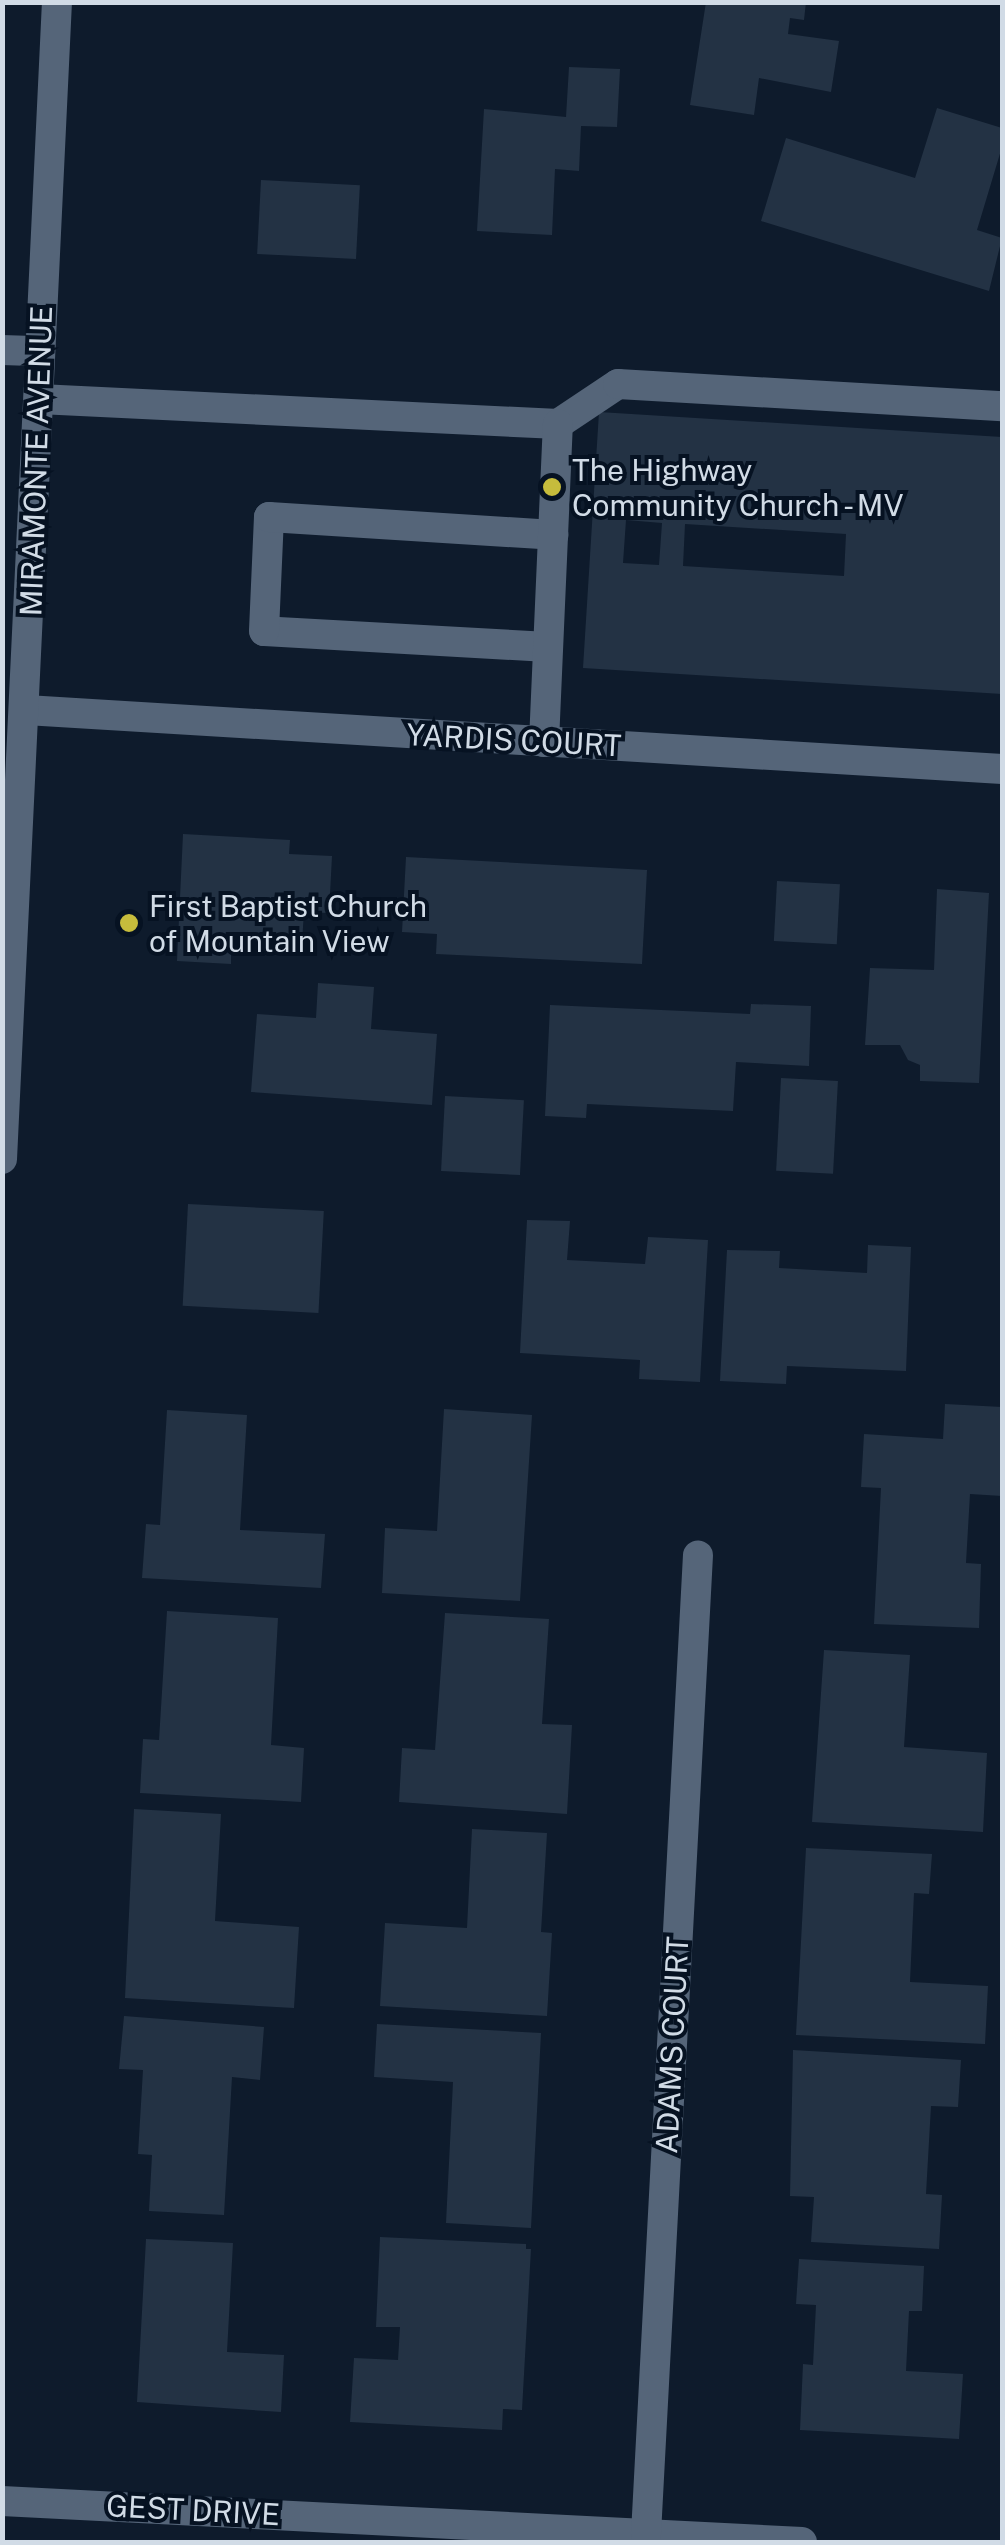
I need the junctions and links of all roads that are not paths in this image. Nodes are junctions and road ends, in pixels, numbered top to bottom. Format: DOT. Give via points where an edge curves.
graph roads {
  1 [pos="57,2"];
  2 [pos="2,350"];
  3 [pos="40,351"];
  4 [pos="38,399"];
  5 [pos="1002,406"];
  6 [pos="558,424"];
  7 [pos="553,536"];
  8 [pos="548,647"];
  9 [pos="26,710"];
  10 [pos="544,742"];
  11 [pos="1002,769"];
  12 [pos="2,1158"];
  13 [pos="698,1555"];
  14 [pos="2,2501"];
  15 [pos="646,2534"];
  16 [pos="802,2542"];
  1 -- 3 [label="street, MIRAMONTE AVENUE"];
  2 -- 3 [label="street"];
  3 -- 4 [label="street, MIRAMONTE AVENUE"];
  4 -- 6 [label="street"];
  4 -- 9 [label="street, MIRAMONTE AVENUE"];
  5 -- 6 [label="street" via="618,384"];
  6 -- 7 [label="street"];
  7 -- 8 [label="street"];
  7 -- 8 [label="street" via="269,517 264,631"];
  8 -- 10 [label="street"];
  9 -- 10 [label="street, YARDIS COURT"];
  9 -- 12 [label="street, MIRAMONTE AVENUE"];
  10 -- 11 [label="street, YARDIS COURT"];
  13 -- 15 [label="street, ADAMS COURT"];
  14 -- 15 [label="street, GEST DRIVE"];
  15 -- 16 [label="street, GEST DRIVE"];
}
